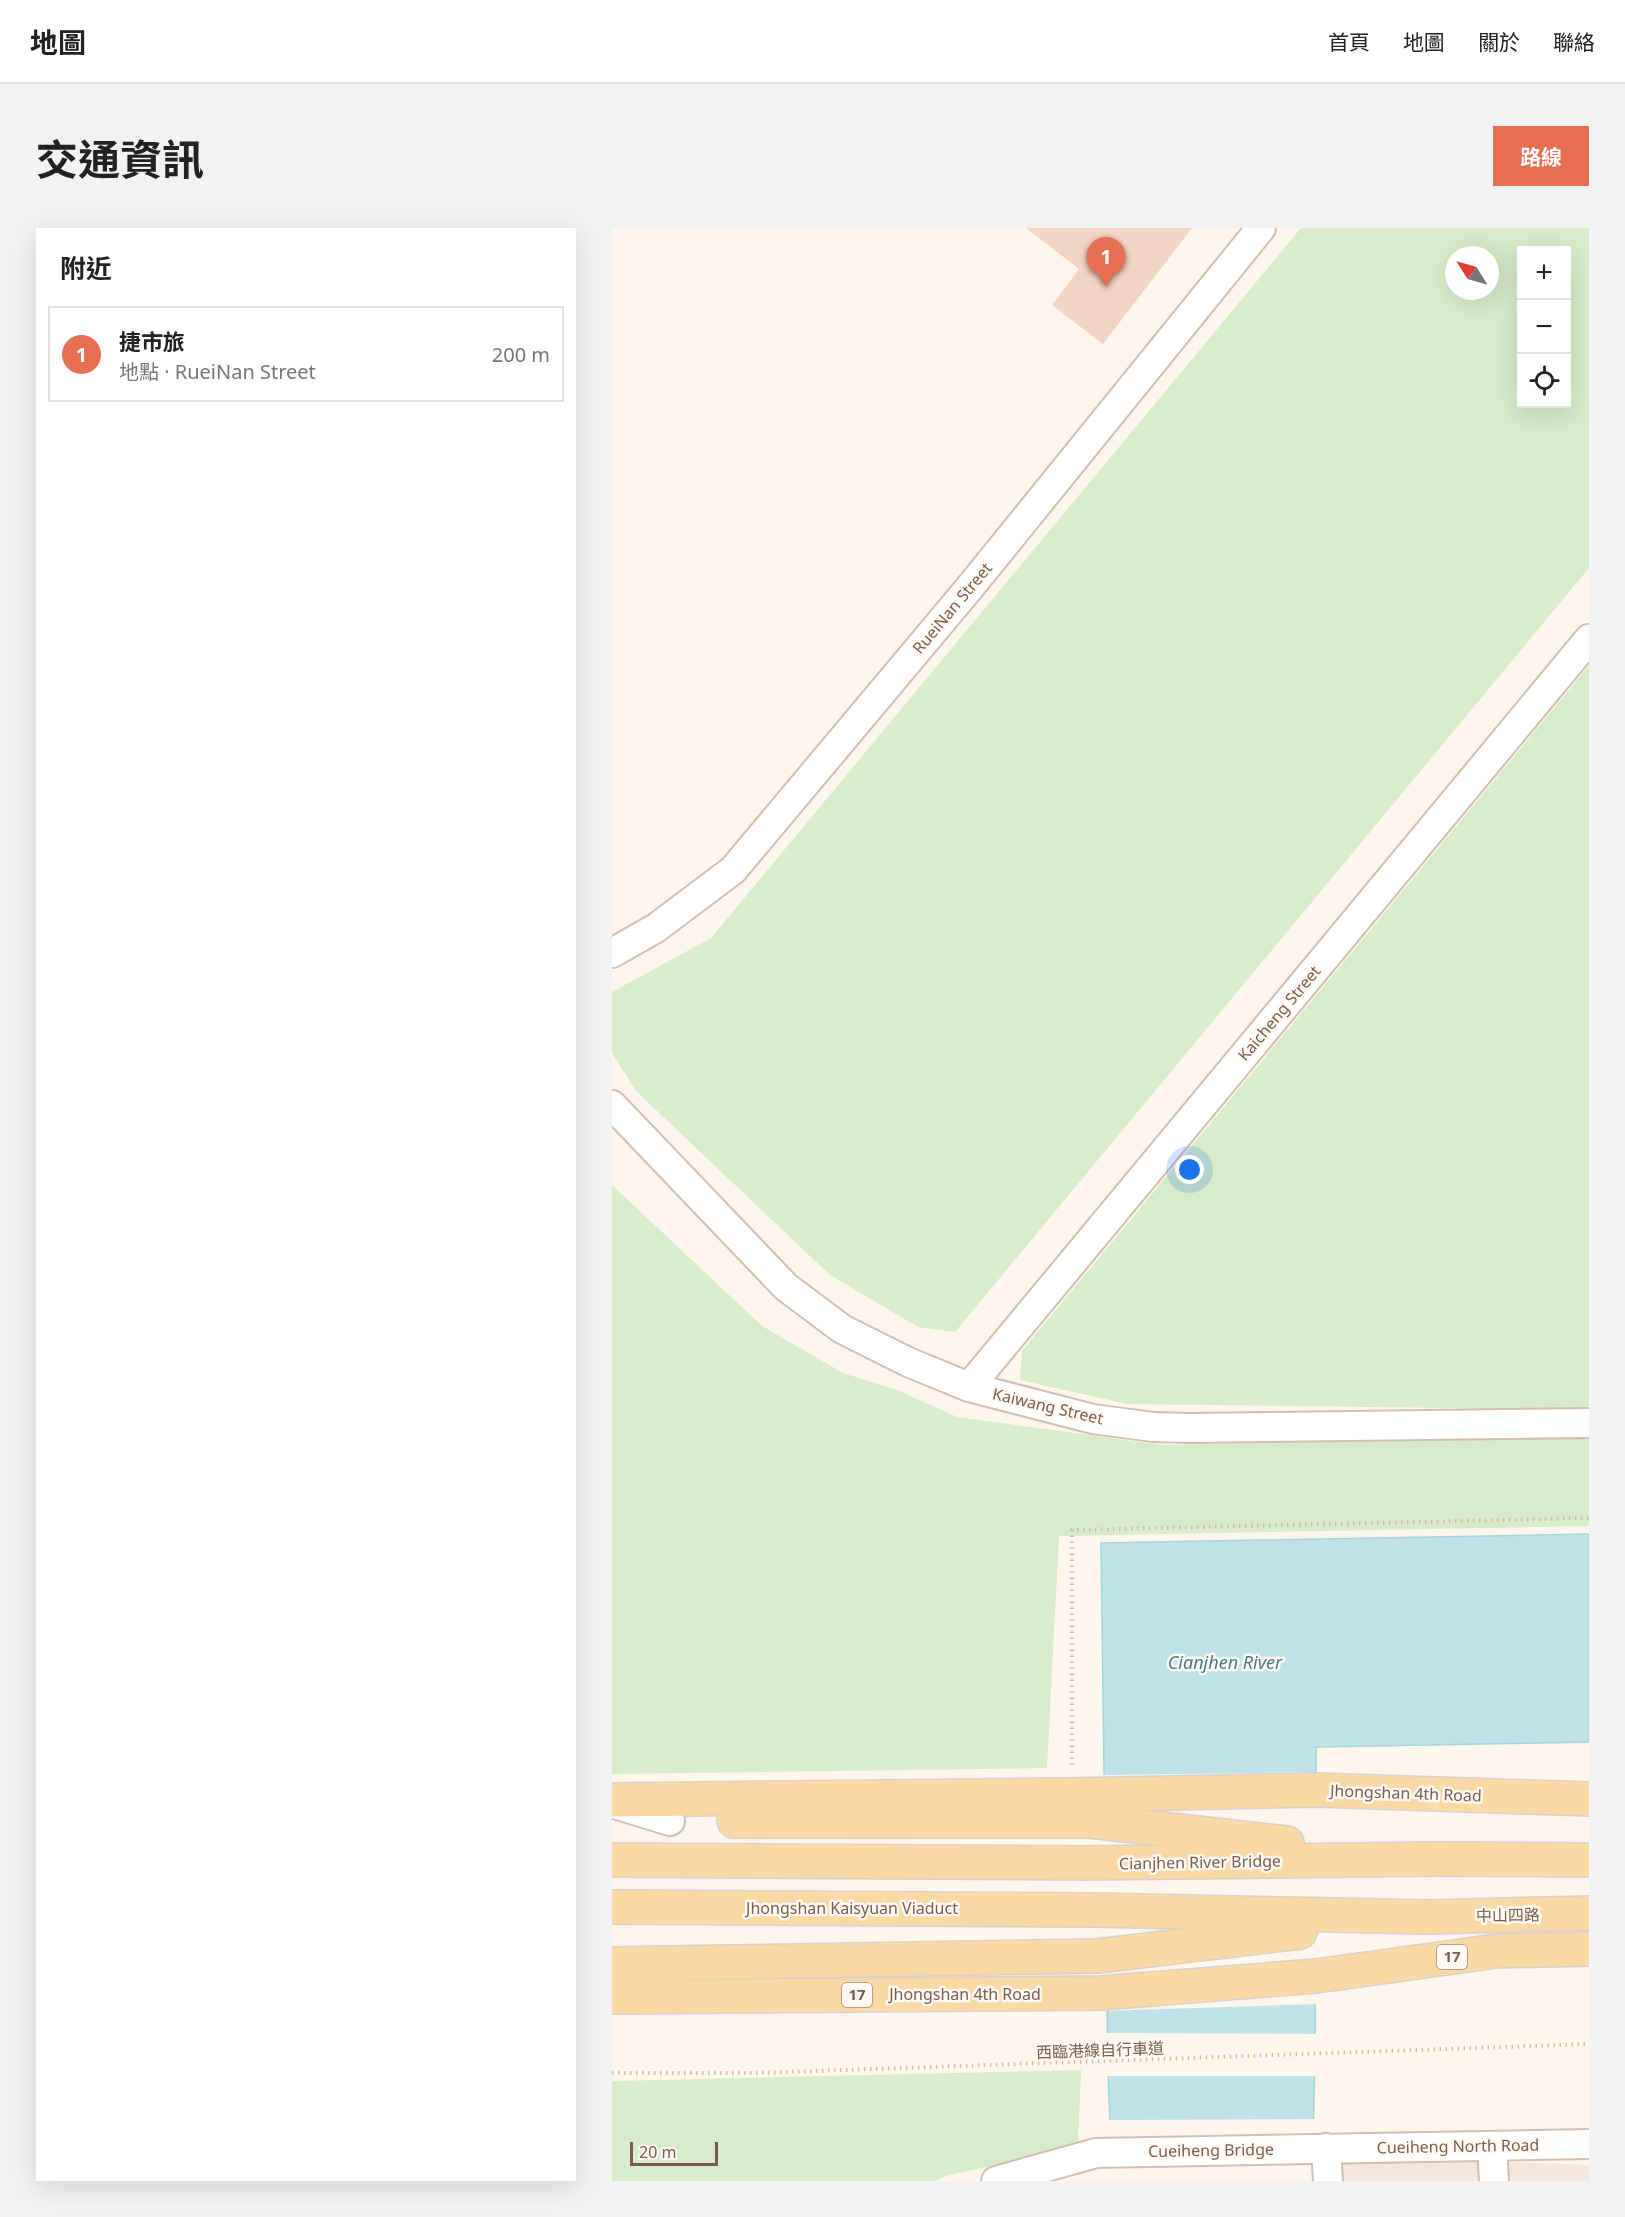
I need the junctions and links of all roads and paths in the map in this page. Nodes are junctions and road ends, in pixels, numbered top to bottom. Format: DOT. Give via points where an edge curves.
graph roads {
  1 [pos="1261,228"];
  2 [pos="1589,639"];
  3 [pos="612,953"];
  4 [pos="612,1105"];
  5 [pos="969,1387"];
  6 [pos="1589,1423"];
  7 [pos="1589,1518"];
  8 [pos="1589,1784"];
  9 [pos="1316,1790"];
  10 [pos="1589,1799"];
  11 [pos="612,1802"];
  12 [pos="1085,1804"];
  13 [pos="612,1821"];
  14 [pos="670,1821"];
  15 [pos="1316,1854"];
  16 [pos="612,1860"];
  17 [pos="1589,1860"];
  18 [pos="612,1907"];
  19 [pos="1589,1913"];
  20 [pos="1316,1923"];
  21 [pos="1589,1949"];
  22 [pos="612,1964"];
  23 [pos="612,1997"];
  24 [pos="1589,2044"];
  25 [pos="612,2073"];
  26 [pos="1589,2144"];
  27 [pos="1492,2146"];
  28 [pos="1326,2148"];
  29 [pos="996,2181"];
  30 [pos="1328,2181"];
  31 [pos="1494,2181"];
  1 -- 3 [label="street, RueiNan Street" via="971,586 733,870 657,928"];
  2 -- 5 [label="street, Kaicheng Street"];
  4 -- 5 [label="street, Kaiwang Street" via="786,1287 842,1329"];
  5 -- 6 [label="street, Kaiwang Street" via="1093,1419 1154,1427"];
  7 -- 12 [label="path" via="1072,1530"];
  8 -- 9 [label="street, Jhongshan 4th Road"];
  9 -- 10 [label="main road, Jhongshan 4th Road"];
  9 -- 12 [label="main road"];
  11 -- 12 [label="main road"];
  11 -- 14 [label="street"];
  12 -- 14 [label="main road"];
  12 -- 15 [label="main road, Cianjhen River Bridge"];
  13 -- 14 [label="main road"];
  15 -- 16 [label="main road, Cianjhen River Bridge" via="1084,1863"];
  15 -- 17 [label="main road"];
  18 -- 20 [label="main road, Jhongshan Kaisyuan Viaduct / 17" via="1092,1910"];
  19 -- 20 [label="main road, 中山四路 / 17"];
  20 -- 22 [label="main road, 17" via="1097,1956"];
  21 -- 23 [label="main road, Jhongshan 4th Road / 17" via="1497,1951 1316,1976 1101,1993"];
  24 -- 25 [label="path, 西臨港線自行車道" via="758,2073"];
  26 -- 27 [label="street, Cueiheng North Road"];
  27 -- 28 [label="street, Cueiheng North Road"];
  27 -- 31 [label="street"];
  28 -- 29 [label="street, Cueiheng Bridge" via="1096,2153"];
  28 -- 30 [label="street"];
}
